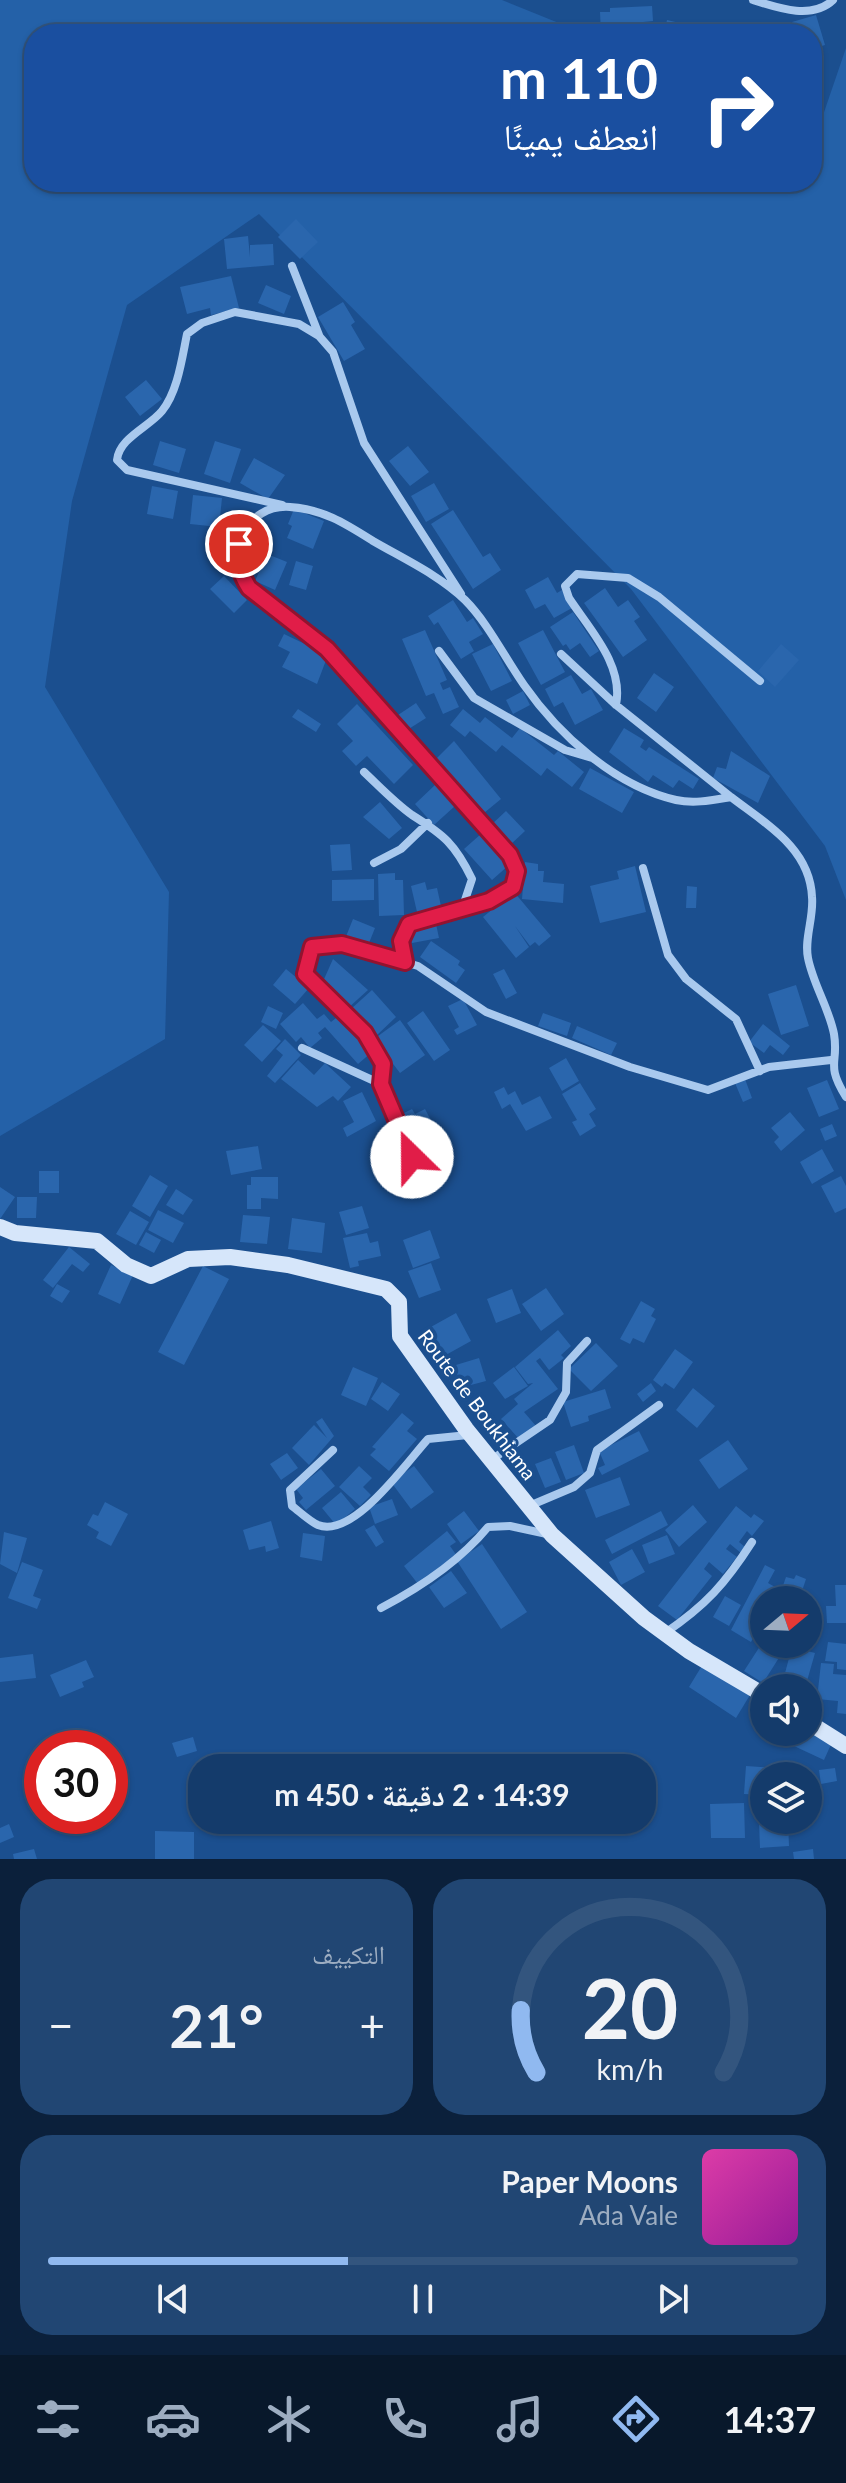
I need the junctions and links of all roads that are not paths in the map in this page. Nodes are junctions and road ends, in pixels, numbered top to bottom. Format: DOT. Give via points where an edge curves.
graph roads {
  1 [pos="753,0"];
  2 [pos="833,0"];
  3 [pos="292,266"];
  4 [pos="319,336"];
  5 [pos="287,506"];
  6 [pos="466,601"];
  7 [pos="439,651"];
  8 [pos="561,654"];
  9 [pos="760,681"];
  10 [pos="616,705"];
  11 [pos="594,759"];
  12 [pos="364,772"];
  13 [pos="731,797"];
  14 [pos="428,823"];
  15 [pos="374,863"];
  16 [pos="643,868"];
  17 [pos="462,909"];
  18 [pos="405,962"];
  19 [pos="302,1048"];
  20 [pos="831,1060"];
  21 [pos="760,1071"];
  22 [pos="381,1084"];
  23 [pos="846,1097"];
  24 [pos="412,1157"];
  25 [pos="0,1227"];
  26 [pos="587,1341"];
  27 [pos="659,1405"];
  28 [pos="471,1434"];
  29 [pos="333,1450"];
  30 [pos="491,1460"];
  31 [pos="529,1506"];
  32 [pos="552,1535"];
  33 [pos="752,1542"];
  34 [pos="381,1608"];
  35 [pos="665,1633"];
  36 [pos="750,1686"];
  37 [pos="822,1731"];
  38 [pos="846,1746"];
  1 -- 2 [label="street" via="789,11 825,8"];
  3 -- 4 [label="street"];
  4 -- 5 [label="street" via="299,324 235,312 202,323 187,334 163,410 117,453 127,470"];
  4 -- 6 [label="street" via="333,352 364,443"];
  5 -- 6 [label="street" via="323,511"];
  5 -- 17 [label="street" via="262,513 244,533 237,556 241,576 327,649 510,855 517,871 513,887"];
  6 -- 11 [label="street" via="527,689"];
  7 -- 11 [label="street" via="474,698 565,750"];
  8 -- 10 [label="street"];
  9 -- 10 [label="street" via="659,597 628,578 577,574 565,586 615,669 620,688"];
  10 -- 13 [label="street"];
  11 -- 13 [label="street" via="675,800"];
  12 -- 14 [label="street"];
  13 -- 20 [label="street" via="789,842 807,872 812,897 808,957 834,1036"];
  14 -- 15 [label="street" via="401,849"];
  14 -- 17 [label="street" via="460,853 472,879"];
  16 -- 21 [label="street" via="668,955 686,979 736,1019"];
  17 -- 18 [label="street" via="409,924 401,941"];
  18 -- 21 [label="street" via="486,1012 630,1067 708,1090"];
  18 -- 22 [label="street" via="342,944 312,947 307,957 305,974 365,1033 383,1064"];
  19 -- 22 [label="street"];
  20 -- 21 [label="street"];
  20 -- 23 [label="street" via="834,1079"];
  22 -- 24 [label="street"];
  25 -- 28 [label="street, Route de Boukhiama" via="97,1241 126,1265 151,1276 188,1259 230,1257 386,1289 399,1302 400,1336"];
  26 -- 30 [label="street" via="567,1363 566,1392 550,1420"];
  27 -- 31 [label="street" via="597,1450 590,1473 574,1487"];
  28 -- 29 [label="street" via="428,1439 357,1517 339,1526 319,1525 292,1506 290,1490"];
  28 -- 30 [label="street, Route de Boukhiama"];
  30 -- 31 [label="street, Route de Boukhiama"];
  31 -- 32 [label="street, Route de Boukhiama"];
  32 -- 34 [label="street" via="488,1527 419,1588"];
  32 -- 35 [label="street, Route de Boukhiama"];
  33 -- 35 [label="street" via="704,1606"];
  35 -- 36 [label="street, Route de Boukhiama"];
  37 -- 38 [label="street"];
}
